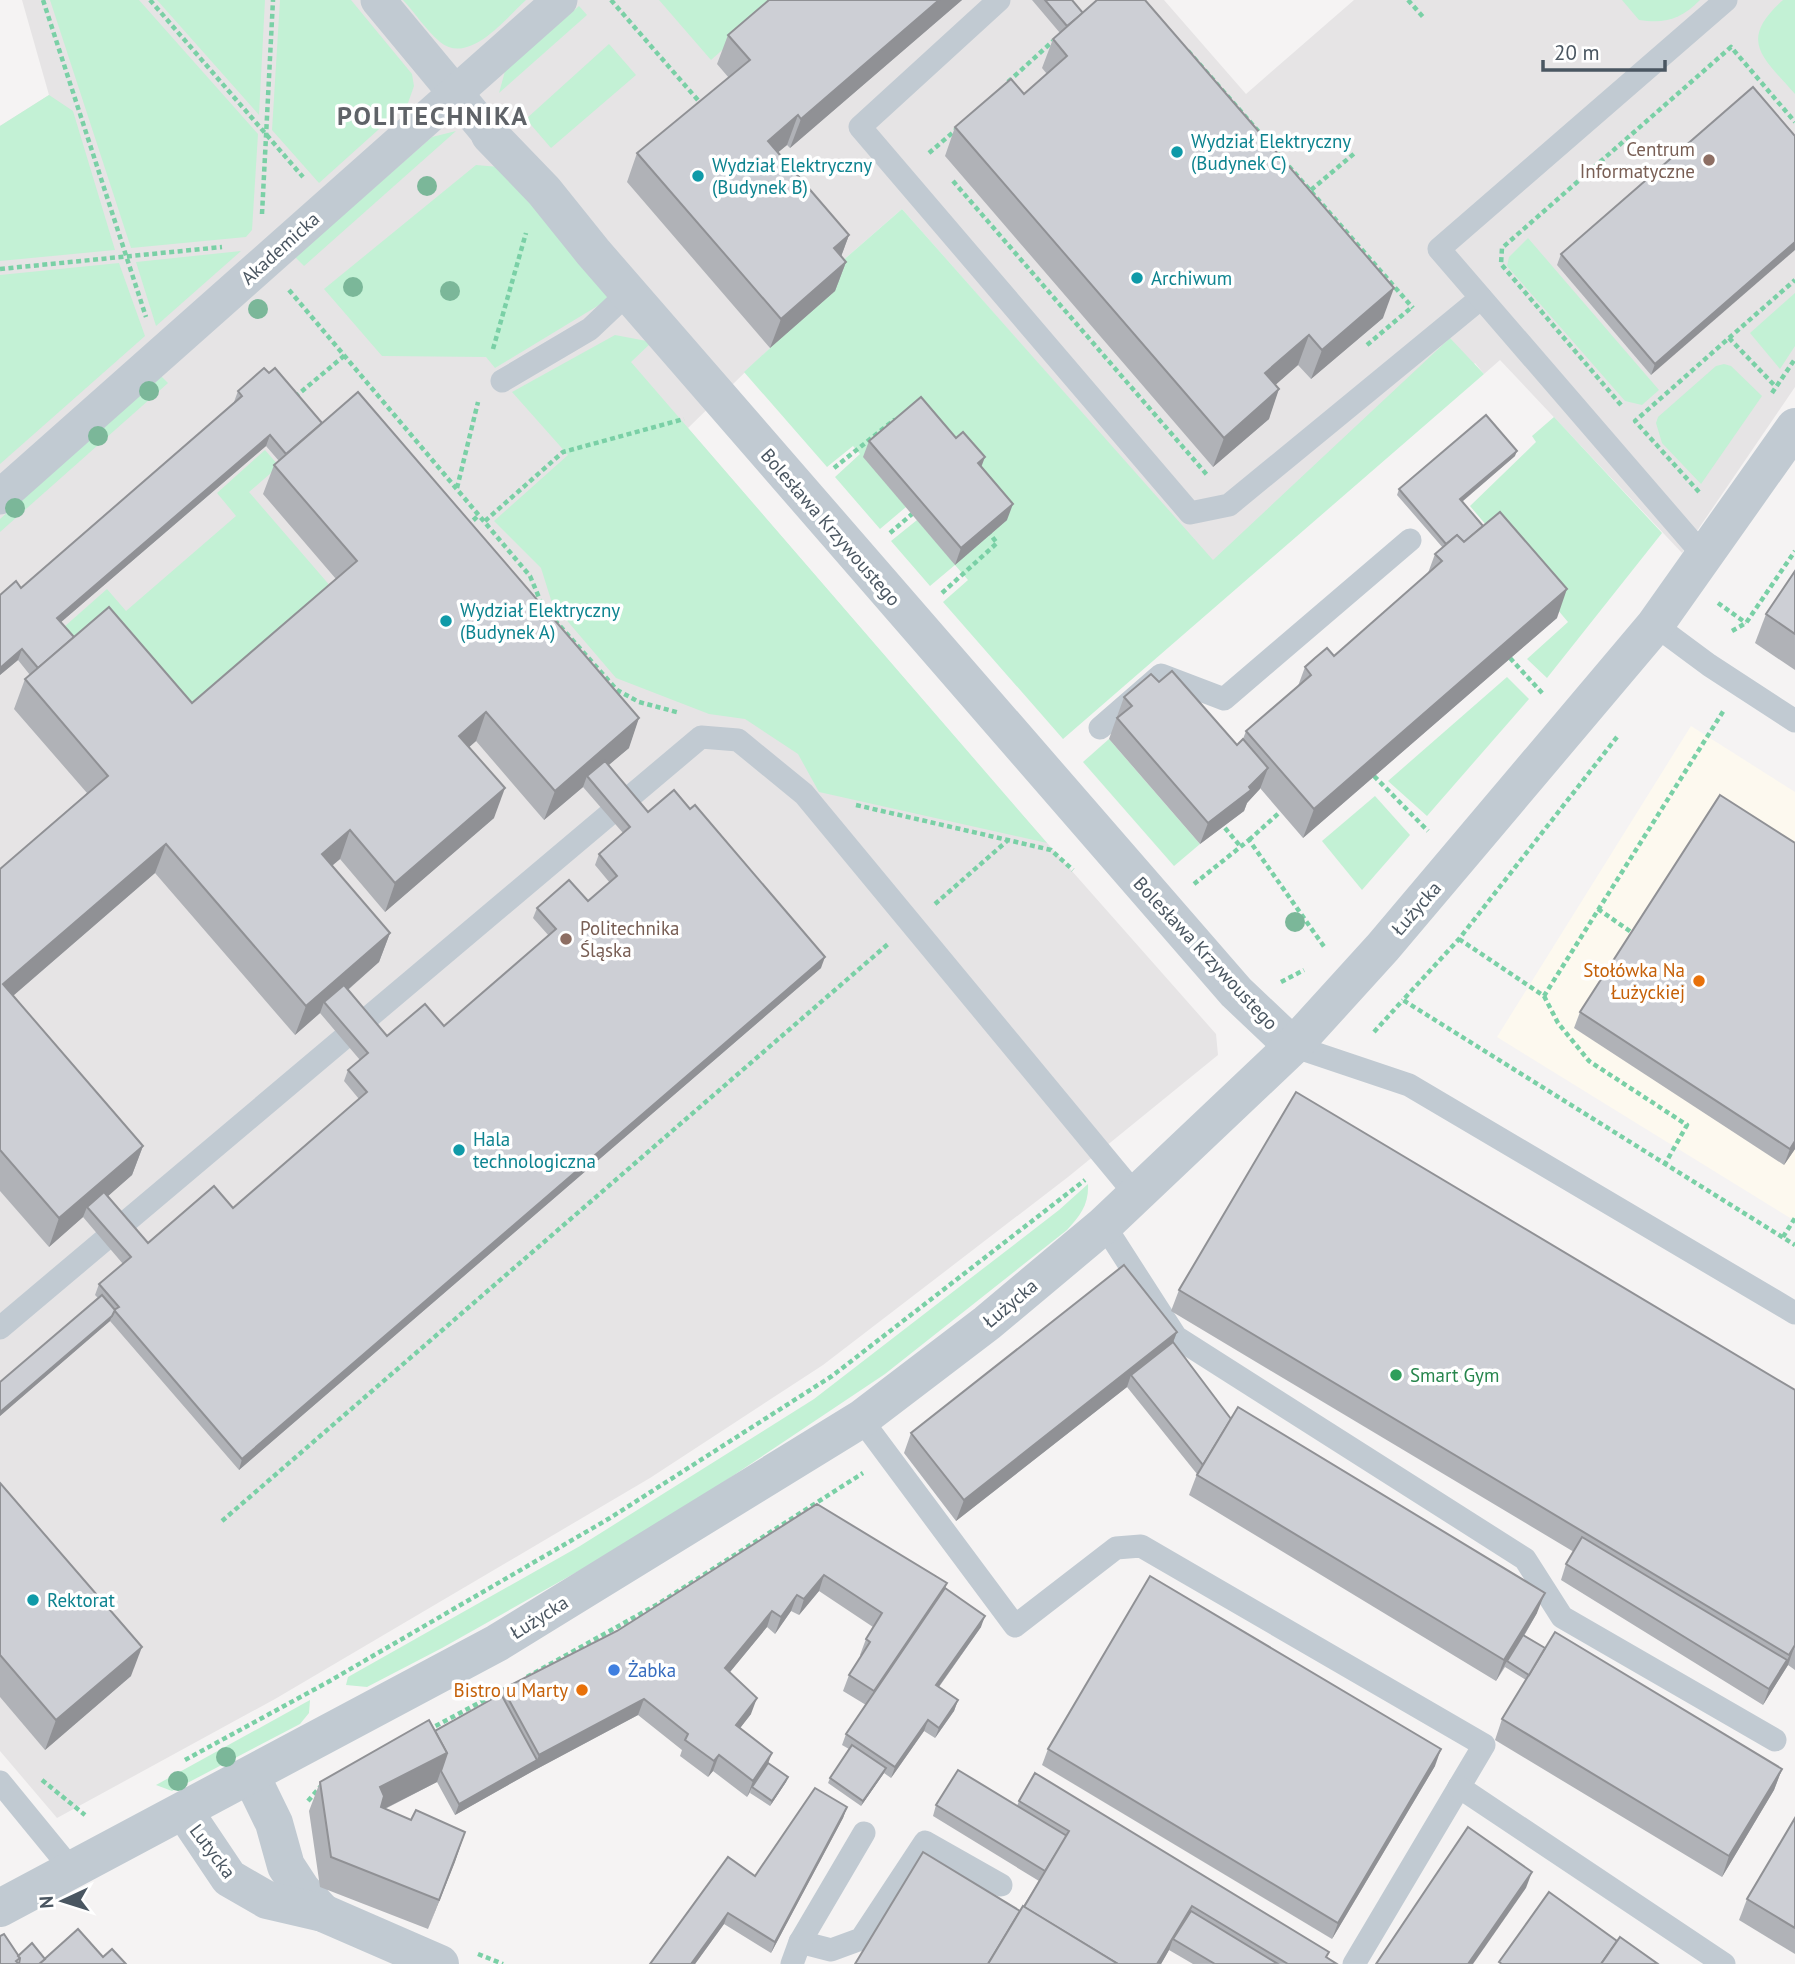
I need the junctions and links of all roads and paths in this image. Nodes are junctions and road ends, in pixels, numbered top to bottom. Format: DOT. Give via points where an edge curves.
graph roads {
  1 [pos="43,0"];
  2 [pos="150,0"];
  3 [pos="273,0"];
  4 [pos="378,0"];
  5 [pos="560,0"];
  6 [pos="611,0"];
  7 [pos="999,0"];
  8 [pos="1408,0"];
  9 [pos="1726,0"];
  10 [pos="1424,18"];
  11 [pos="1058,36"];
  12 [pos="1179,40"];
  13 [pos="999,90"];
  14 [pos="454,94"];
  15 [pos="886,103"];
  16 [pos="710,115"];
  17 [pos="1795,122"];
  18 [pos="959,126"];
  19 [pos="266,134"];
  20 [pos="490,135"];
  21 [pos="1356,152"];
  22 [pos="929,153"];
  23 [pos="939,164"];
  24 [pos="948,174"];
  25 [pos="1311,190"];
  26 [pos="544,191"];
  27 [pos="1319,200"];
  28 [pos="327,206"];
  29 [pos="1312,206"];
  30 [pos="262,252"];
  31 [pos="126,257"];
  32 [pos="0,269"];
  33 [pos="1795,280"];
  34 [pos="628,293"];
  35 [pos="1481,298"];
  36 [pos="1412,307"];
  37 [pos="1436,335"];
  38 [pos="1729,338"];
  39 [pos="1359,352"];
  40 [pos="345,355"];
  41 [pos="159,356"];
  42 [pos="1795,359"];
  43 [pos="489,362"];
  44 [pos="502,382"];
  45 [pos="1776,387"];
  46 [pos="293,398"];
  47 [pos="1769,398"];
  48 [pos="479,401"];
  49 [pos="727,407"];
  50 [pos="1635,421"];
  51 [pos="900,426"];
  52 [pos="1795,427"];
  53 [pos="830,472"];
  54 [pos="1213,480"];
  55 [pos="1710,485"];
  56 [pos="457,488"];
  57 [pos="0,497"];
  58 [pos="912,514"];
  59 [pos="479,515"];
  60 [pos="485,522"];
  61 [pos="460,532"];
  62 [pos="990,534"];
  63 [pos="887,536"];
  64 [pos="1410,540"];
  65 [pos="1795,551"];
  66 [pos="1704,556"];
  67 [pos="939,596"];
  68 [pos="1709,597"];
  69 [pos="1746,623"];
  70 [pos="1655,625"];
  71 [pos="1732,631"];
  72 [pos="1510,659"];
  73 [pos="1554,685"];
  74 [pos="1545,695"];
  75 [pos="1537,705"];
  76 [pos="1721,714"];
  77 [pos="693,717"];
  78 [pos="1795,722"];
  79 [pos="1100,728"];
  80 [pos="1620,733"];
  81 [pos="1374,776"];
  82 [pos="853,804"];
  83 [pos="1280,812"];
  84 [pos="1436,821"];
  85 [pos="1224,828"];
  86 [pos="1428,831"];
  87 [pos="1008,841"];
  88 [pos="1249,841"];
  89 [pos="1419,841"];
  90 [pos="1241,847"];
  91 [pos="1082,878"];
  92 [pos="1184,892"];
  93 [pos="1598,909"];
  94 [pos="912,924"];
  95 [pos="1634,934"];
  96 [pos="1334,938"];
  97 [pos="1459,939"];
  98 [pos="1544,996"];
  99 [pos="1403,1000"];
  100 [pos="1374,1032"];
  101 [pos="1293,1046"];
  102 [pos="1108,1162"];
  103 [pos="1665,1164"];
  104 [pos="1136,1195"];
  105 [pos="1795,1218"];
  106 [pos="1104,1225"];
  107 [pos="1783,1237"];
  108 [pos="1795,1245"];
  109 [pos="1795,1313"];
  110 [pos="0,1328"];
  111 [pos="861,1419"];
  112 [pos="890,1456"];
  113 [pos="222,1521"];
  114 [pos="418,1735"];
  115 [pos="1775,1740"];
  116 [pos="176,1765"];
  117 [pos="251,1776"];
  118 [pos="333,1780"];
  119 [pos="2,1784"];
  120 [pos="1459,1787"];
  121 [pos="305,1804"];
  122 [pos="94,1810"];
  123 [pos="184,1811"];
  124 [pos="864,1832"];
  125 [pos="72,1870"];
  126 [pos="1001,1885"];
  127 [pos="0,1908"];
  128 [pos="323,1913"];
  129 [pos="800,1942"];
  130 [pos="454,1957"];
  131 [pos="503,1964"];
  132 [pos="792,1964"];
  133 [pos="1354,1964"];
  134 [pos="1724,1964"];
  1 -- 31 [label="path"];
  2 -- 19 [label="path"];
  3 -- 19 [label="path"];
  4 -- 14 [label="street, Bolesława Krzywoustego"];
  5 -- 14 [label="street, Akademicka"];
  6 -- 16 [label="path"];
  7 -- 15 [label="lane"];
  8 -- 10 [label="path"];
  9 -- 35 [label="lane" via="1439,249"];
  11 -- 13 [label="path"];
  12 -- 25 [label="path"];
  14 -- 20 [label="street, Bolesława Krzywoustego"];
  14 -- 28 [label="street, Akademicka"];
  15 -- 22 [label="path"];
  15 -- 37 [label="lane" via="860,127 865,134 1190,513 1229,505"];
  17 -- 50 [label="path" via="1731,47 1502,248 1501,264"];
  18 -- 22 [label="path"];
  19 -- 28 [label="path"];
  19 -- 30 [label="path"];
  20 -- 26 [label="street, Bolesława Krzywoustego"];
  21 -- 25 [label="path"];
  22 -- 23 [label="path"];
  24 -- 54 [label="path"];
  25 -- 27 [label="path"];
  26 -- 34 [label="street, Bolesława Krzywoustego"];
  26 -- 43 [label="path" via="533,206"];
  27 -- 29 [label="path"];
  27 -- 36 [label="path"];
  28 -- 30 [label="street, Akademicka"];
  30 -- 31 [label="path"];
  30 -- 40 [label="path"];
  30 -- 41 [label="street, Akademicka"];
  31 -- 32 [label="path"];
  31 -- 41 [label="path"];
  33 -- 38 [label="path"];
  34 -- 44 [label="lane" via="590,329"];
  34 -- 49 [label="street, Bolesława Krzywoustego"];
  35 -- 37 [label="lane"];
  35 -- 66 [label="lane"];
  36 -- 37 [label="path"];
  36 -- 39 [label="path"];
  38 -- 45 [label="path"];
  38 -- 50 [label="path"];
  40 -- 46 [label="path"];
  40 -- 56 [label="path"];
  41 -- 57 [label="street, Akademicka"];
  42 -- 45 [label="path"];
  45 -- 47 [label="path"];
  48 -- 56 [label="path"];
  49 -- 60 [label="path" via="562,452"];
  49 -- 101 [label="street, Bolesława Krzywoustego" via="1236,992"];
  50 -- 55 [label="path" via="1702,496"];
  51 -- 53 [label="path" via="894,419"];
  52 -- 66 [label="street, Łużycka"];
  56 -- 59 [label="path"];
  58 -- 63 [label="path"];
  59 -- 60 [label="path"];
  59 -- 61 [label="path"];
  60 -- 77 [label="path" via="530,576 543,607 617,690 639,702"];
  62 -- 67 [label="path" via="998,543"];
  64 -- 79 [label="lane" via="1224,699 1161,676"];
  65 -- 69 [label="path"];
  66 -- 70 [label="street, Łużycka"];
  68 -- 69 [label="path"];
  69 -- 71 [label="path"];
  70 -- 78 [label="lane"];
  70 -- 101 [label="street, Łużycka" via="1492,821"];
  72 -- 74 [label="path"];
  73 -- 74 [label="path"];
  74 -- 75 [label="path"];
  76 -- 93 [label="path"];
  80 -- 97 [label="path"];
  81 -- 86 [label="path"];
  82 -- 87 [label="path"];
  83 -- 88 [label="path"];
  84 -- 86 [label="path"];
  85 -- 90 [label="path"];
  86 -- 89 [label="path"];
  87 -- 91 [label="path" via="1051,850"];
  87 -- 94 [label="path"];
  88 -- 90 [label="path"];
  88 -- 96 [label="path" via="1325,948"];
  90 -- 92 [label="path"];
  93 -- 95 [label="path"];
  93 -- 98 [label="path"];
  94 -- 102 [label="lane"];
  94 -- 110 [label="lane" via="804,794 738,740 701,737"];
  94 -- 113 [label="path"];
  97 -- 98 [label="path"];
  97 -- 99 [label="path"];
  98 -- 103 [label="path" via="1558,1023 1589,1061 1687,1125"];
  99 -- 100 [label="path"];
  99 -- 103 [label="path"];
  101 -- 104 [label="street, Łużycka"];
  101 -- 109 [label="lane" via="1409,1086"];
  102 -- 104 [label="lane"];
  102 -- 116 [label="path" via="832,1376 610,1518"];
  103 -- 107 [label="path"];
  104 -- 106 [label="street, Łużycka"];
  105 -- 107 [label="path"];
  106 -- 111 [label="street, Łużycka" via="987,1323"];
  106 -- 115 [label="lane" via="1176,1337 1525,1559 1562,1617"];
  107 -- 108 [label="path"];
  111 -- 112 [label="lane"];
  111 -- 117 [label="street, Łużycka" via="497,1643"];
  112 -- 114 [label="path" via="658,1604"];
  112 -- 120 [label="lane" via="1015,1626 1116,1548 1141,1546 1484,1745"];
  117 -- 123 [label="street, Łużycka"];
  117 -- 128 [label="street, Lutycka" via="274,1823 286,1866"];
  118 -- 121 [label="path"];
  119 -- 122 [label="path" via="43,1779 83,1816"];
  119 -- 125 [label="lane"];
  120 -- 133 [label="lane"];
  120 -- 134 [label="lane"];
  123 -- 125 [label="street, Łużycka"];
  123 -- 128 [label="street, Lutycka" via="229,1878 267,1900"];
  124 -- 129 [label="lane"];
  125 -- 127 [label="street, Łużycka"];
  126 -- 129 [label="lane" via="925,1842 861,1939 831,1950"];
  128 -- 130 [label="street, Lutycka"];
  129 -- 132 [label="lane"];
  130 -- 131 [label="path"];
}
